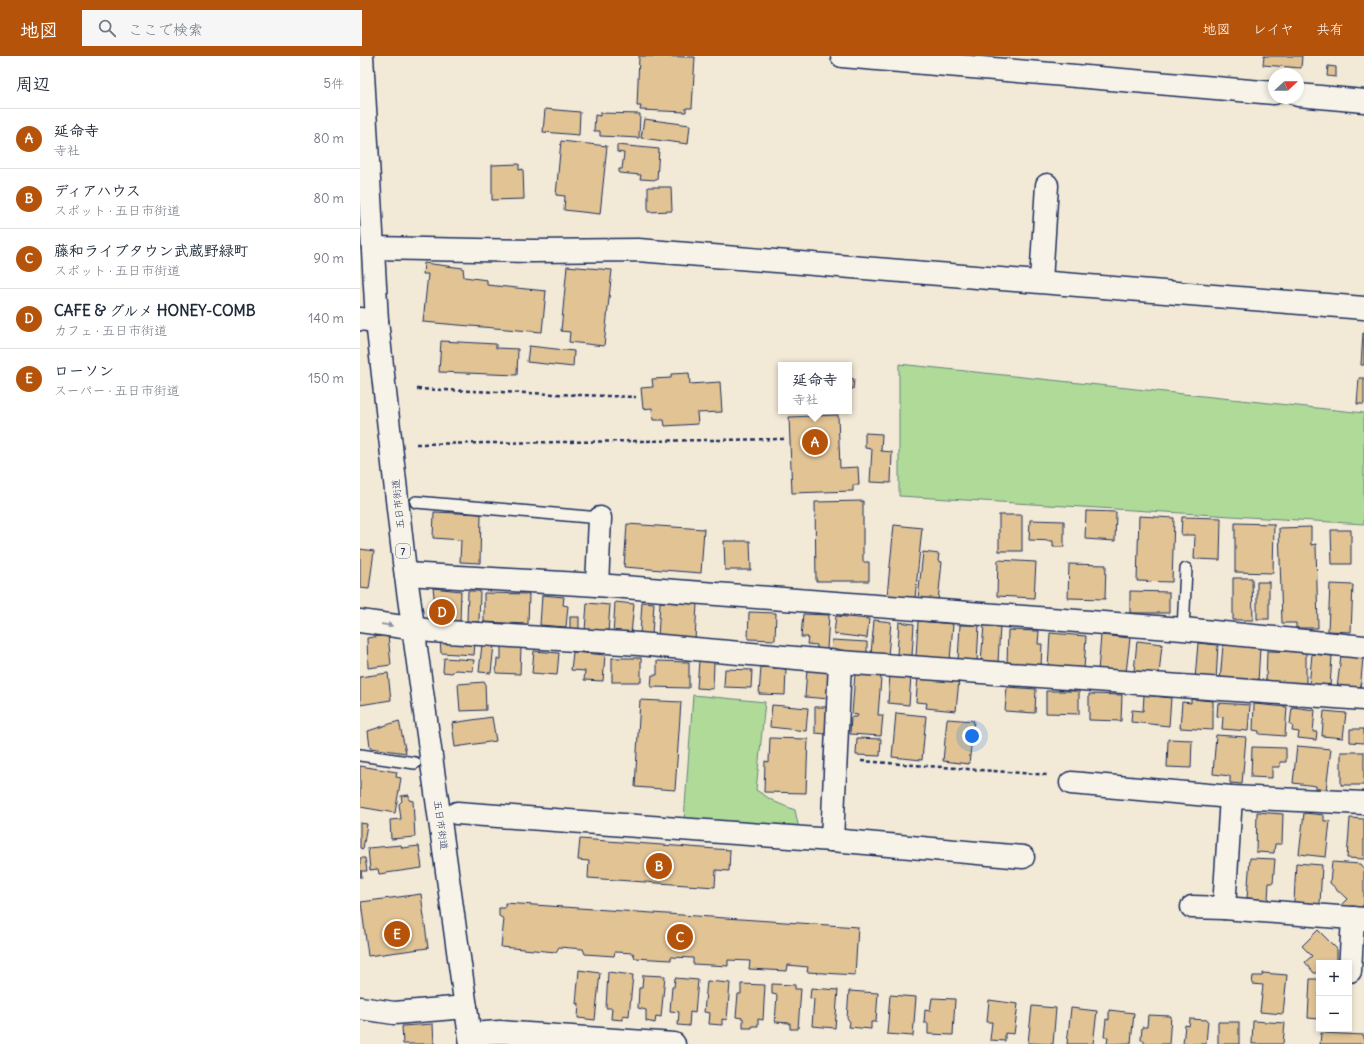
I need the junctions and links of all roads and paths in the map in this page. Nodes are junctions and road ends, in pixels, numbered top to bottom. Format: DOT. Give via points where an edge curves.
graph roads {
  1 [pos="362,56"];
  2 [pos="842,56"];
  3 [pos="1268,92"];
  4 [pos="362,96"];
  5 [pos="1304,96"];
  6 [pos="1364,101"];
  7 [pos="1048,185"];
  8 [pos="373,248"];
  9 [pos="1041,281"];
  10 [pos="1364,308"];
  11 [pos="368,320"];
  12 [pos="417,389"];
  13 [pos="636,397"];
  14 [pos="786,439"];
  15 [pos="414,444"];
  16 [pos="416,502"];
  17 [pos="600,518"];
  18 [pos="1186,569"];
  19 [pos="406,574"];
  20 [pos="597,585"];
  21 [pos="360,621"];
  22 [pos="414,629"];
  23 [pos="1183,629"];
  24 [pos="1364,646"];
  25 [pos="840,662"];
  26 [pos="1364,699"];
  27 [pos="360,755"];
  28 [pos="836,759"];
  29 [pos="415,763"];
  30 [pos="1071,783"];
  31 [pos="1231,797"];
  32 [pos="1364,803"];
  33 [pos="457,813"];
  34 [pos="832,840"];
  35 [pos="1023,857"];
  36 [pos="1192,907"];
  37 [pos="1224,908"];
  38 [pos="1358,918"];
  39 [pos="1352,960"];
  40 [pos="466,1007"];
  41 [pos="360,1008"];
  42 [pos="471,1039"];
  43 [pos="674,1044"];
  1 -- 4 [label="street, 五日市街道 / 7"];
  2 -- 3 [label="street"];
  4 -- 8 [label="street, 五日市街道 / 7"];
  5 -- 6 [label="street"];
  7 -- 9 [label="street"];
  8 -- 9 [label="street" via="638,250"];
  8 -- 11 [label="street, 五日市街道 / 7"];
  9 -- 10 [label="street"];
  11 -- 19 [label="street, 五日市街道 / 7"];
  12 -- 13 [label="path"];
  14 -- 15 [label="path"];
  16 -- 17 [label="lane"];
  17 -- 20 [label="street"];
  18 -- 23 [label="lane"];
  19 -- 20 [label="street"];
  19 -- 22 [label="street, 五日市街道 / 7"];
  20 -- 23 [label="street"];
  21 -- 22 [label="street, one-way"];
  22 -- 25 [label="street" via="639,644"];
  22 -- 40 [label="street, 五日市街道 / 7"];
  23 -- 24 [label="street"];
  25 -- 26 [label="street"];
  25 -- 28 [label="street"];
  27 -- 29 [label="lane"];
  28 -- 30 [label="path" via="1066,777"];
  28 -- 34 [label="street"];
  30 -- 31 [label="street"];
  31 -- 32 [label="street"];
  31 -- 37 [label="street"];
  33 -- 34 [label="street"];
  34 -- 35 [label="street"];
  36 -- 37 [label="street"];
  37 -- 38 [label="street"];
  38 -- 39 [label="street"];
  40 -- 41 [label="street" via="394,1013"];
  40 -- 42 [label="street, 五日市街道 / 7"];
  42 -- 43 [label="street" via="500,1032"];
}
